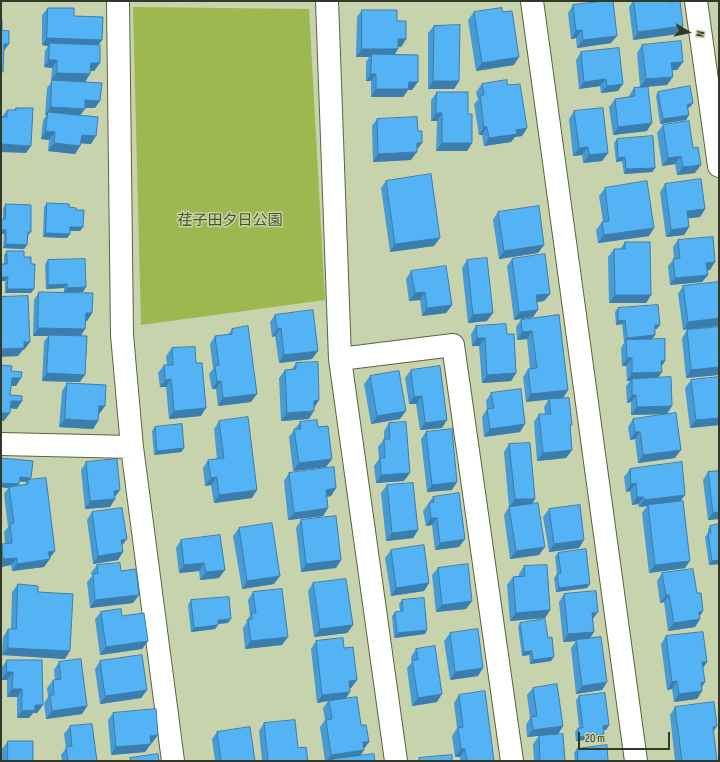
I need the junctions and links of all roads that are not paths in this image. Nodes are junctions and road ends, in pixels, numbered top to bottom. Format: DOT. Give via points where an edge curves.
graph roads {
  1 [pos="118,1"];
  2 [pos="327,1"];
  3 [pos="532,1"];
  4 [pos="696,1"];
  5 [pos="719,166"];
  6 [pos="340,359"];
  7 [pos="1,444"];
  8 [pos="132,447"];
  9 [pos="173,761"];
  10 [pos="396,761"];
  11 [pos="512,761"];
  12 [pos="636,761"];
  1 -- 8 [label="street" via="122,335"];
  2 -- 6 [label="street"];
  3 -- 12 [label="street"];
  4 -- 5 [label="street"];
  6 -- 10 [label="street"];
  6 -- 11 [label="street" via="453,345"];
  7 -- 8 [label="street"];
  8 -- 9 [label="street"];
}
